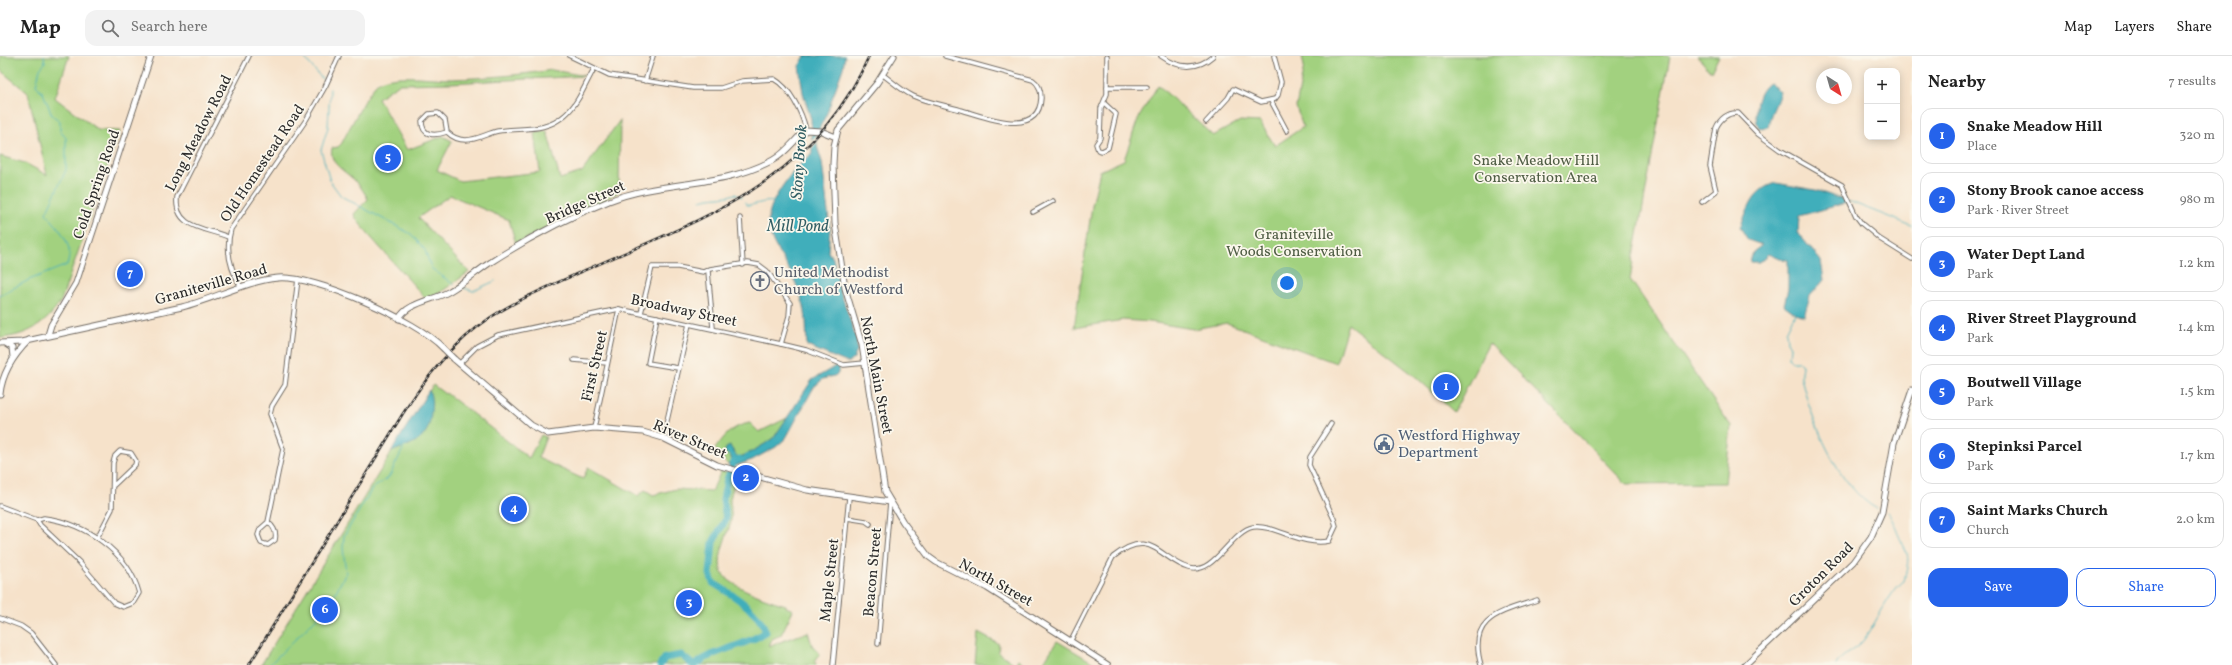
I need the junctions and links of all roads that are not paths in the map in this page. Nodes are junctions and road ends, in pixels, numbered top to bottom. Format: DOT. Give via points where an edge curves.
graph roads {
  1 [pos="151,56"];
  2 [pos="250,56"];
  3 [pos="339,56"];
  4 [pos="570,56"];
  5 [pos="653,56"];
  6 [pos="894,56"];
  7 [pos="945,56"];
  8 [pos="1107,56"];
  9 [pos="1161,56"];
  10 [pos="1213,56"];
  11 [pos="1274,56"];
  12 [pos="594,69"];
  13 [pos="883,75"];
  14 [pos="645,81"];
  15 [pos="1107,87"];
  16 [pos="1147,87"];
  17 [pos="1270,101"];
  18 [pos="1104,103"];
  19 [pos="1206,122"];
  20 [pos="808,130"];
  21 [pos="1287,131"];
  22 [pos="447,132"];
  23 [pos="836,137"];
  24 [pos="1053,201"];
  25 [pos="1702,202"];
  26 [pos="1034,212"];
  27 [pos="740,218"];
  28 [pos="228,237"];
  29 [pos="1912,259"];
  30 [pos="743,265"];
  31 [pos="708,271"];
  32 [pos="298,279"];
  33 [pos="241,287"];
  34 [pos="619,309"];
  35 [pos="641,313"];
  36 [pos="56,317"];
  37 [pos="657,317"];
  38 [pos="399,319"];
  39 [pos="689,324"];
  40 [pos="713,328"];
  41 [pos="56,333"];
  42 [pos="48,335"];
  43 [pos="30,340"];
  44 [pos="2,343"];
  45 [pos="781,344"];
  46 [pos="13,360"];
  47 [pos="574,360"];
  48 [pos="607,363"];
  49 [pos="865,363"];
  50 [pos="459,364"];
  51 [pos="678,368"];
  52 [pos="1912,390"];
  53 [pos="0,394"];
  54 [pos="1330,424"];
  55 [pos="594,428"];
  56 [pos="663,438"];
  57 [pos="114,485"];
  58 [pos="850,497"];
  59 [pos="890,502"];
  60 [pos="0,506"];
  61 [pos="847,518"];
  62 [pos="37,520"];
  63 [pos="268,522"];
  64 [pos="870,524"];
  65 [pos="97,538"];
  66 [pos="1537,600"];
  67 [pos="0,618"];
  68 [pos="1070,642"];
  69 [pos="878,644"];
  70 [pos="56,665"];
  71 [pos="833,665"];
  72 [pos="1108,665"];
  73 [pos="1481,665"];
  74 [pos="1745,665"];
  1 -- 36 [label="main road, Cold Spring Road" via="76,283"];
  2 -- 28 [label="street, Long Meadow Road" via="177,197 180,215 189,224"];
  3 -- 28 [label="street, Old Homestead Road" via="306,120 233,225"];
  4 -- 12 [label="street"];
  5 -- 14 [label="street"];
  6 -- 13 [label="main road, North Main Street"];
  7 -- 13 [label="street" via="1033,80 1041,92 1038,112 1031,118 1019,122 993,119 914,96"];
  8 -- 15 [label="street"];
  9 -- 10 [label="street" via="1177,65 1188,67 1203,63"];
  11 -- 17 [label="street" via="1281,82 1278,95"];
  12 -- 14 [label="street" via="609,75"];
  12 -- 22 [label="street" via="569,111 545,127 534,130 498,131 467,140"];
  13 -- 23 [label="main road, North Main Street" via="843,123"];
  14 -- 20 [label="street" via="704,89 721,88 760,78 774,79 789,94"];
  15 -- 16 [label="street"];
  15 -- 18 [label="street"];
  17 -- 19 [label="street" via="1261,102 1233,89"];
  17 -- 21 [label="street"];
  18 -- 18 [label="street" via="1101,108 1100,138 1096,144 1098,150 1102,151 1108,148 1116,114"];
  20 -- 23 [label="main road"];
  20 -- 38 [label="main road, Bridge Street" via="774,160 744,172 720,179 643,190 588,210 504,254 441,296 409,308"];
  22 -- 22 [label="street" via="427,134 422,121 429,114 438,113 445,120"];
  23 -- 49 [label="main road, North Main Street" via="833,164 836,230 845,288 858,327"];
  24 -- 26 [label="street"];
  25 -- 29 [label="street" via="1716,191 1710,166 1718,122 1727,115 1738,113 1758,134 1780,150 1842,185 1862,224"];
  27 -- 30 [label="street"];
  28 -- 33 [label="street, Old Homestead Road" via="229,259"];
  30 -- 31 [label="street"];
  30 -- 45 [label="street" via="755,264 763,267 789,300 789,316"];
  31 -- 35 [label="street" via="652,267"];
  31 -- 40 [label="street"];
  32 -- 33 [label="main road, Graniteville Road" via="270,279"];
  32 -- 38 [label="main road, Graniteville Road" via="321,284"];
  32 -- 63 [label="street" via="285,385 270,414 283,449"];
  33 -- 41 [label="main road, Graniteville Road" via="197,303"];
  34 -- 35 [label="street, Broadway Street"];
  34 -- 48 [label="street, First Street"];
  34 -- 50 [label="street, Broadway Street" via="498,335 477,346"];
  35 -- 37 [label="street, Broadway Street"];
  36 -- 41 [label="main road"];
  36 -- 42 [label="main road, Cold Spring Road"];
  37 -- 39 [label="street, Broadway Street"];
  37 -- 51 [label="street" via="648,362"];
  38 -- 50 [label="main road, River Street, bridge" via="424,332"];
  39 -- 40 [label="street, Broadway Street"];
  39 -- 51 [label="street"];
  40 -- 45 [label="street, Broadway Street"];
  41 -- 42 [label="main road, Graniteville Road"];
  42 -- 43 [label="main road, Graniteville Road"];
  43 -- 44 [label="main road, Graniteville Road"];
  43 -- 46 [label="main road"];
  44 -- 46 [label="main road" via="13,350"];
  45 -- 49 [label="street, Broadway Street" via="806,350 844,366"];
  46 -- 53 [label="main road"];
  47 -- 48 [label="street"];
  48 -- 55 [label="street, First Street"];
  49 -- 59 [label="main road, North Main Street" via="884,487"];
  50 -- 55 [label="main road, River Street" via="538,430 548,434 560,434"];
  51 -- 56 [label="street"];
  52 -- 74 [label="main road, Groton Road" via="1894,443 1882,512 1871,537 1853,562"];
  54 -- 68 [label="street" via="1310,457 1309,466 1336,526 1329,541 1311,542 1253,527 1245,530 1207,566 1198,569 1189,568 1155,548 1139,545 1124,549 1113,557"];
  55 -- 56 [label="main road, River Street" via="630,431"];
  56 -- 58 [label="main road, River Street" via="706,461 807,490"];
  57 -- 57 [label="street" via="135,465 136,461 131,452 120,451 115,456"];
  57 -- 65 [label="street" via="112,509"];
  58 -- 59 [label="main road, River Street"];
  58 -- 61 [label="street, Maple Street"];
  59 -- 68 [label="main road, North Street" via="922,548 936,562 987,588"];
  59 -- 69 [label="street, Beacon Street"];
  60 -- 62 [label="street"];
  61 -- 64 [label="street"];
  61 -- 71 [label="street, Maple Street"];
  62 -- 65 [label="street" via="44,518 65,522"];
  62 -- 65 [label="street" via="102,587 114,603 123,607 133,603 139,593 137,585 116,554"];
  63 -- 63 [label="street" via="276,536 268,545 261,543 258,535 260,529"];
  66 -- 73 [label="street" via="1505,610 1486,622 1478,635 1477,643"];
  67 -- 70 [label="street" via="31,633"];
  68 -- 72 [label="main road, North Street"];
}
